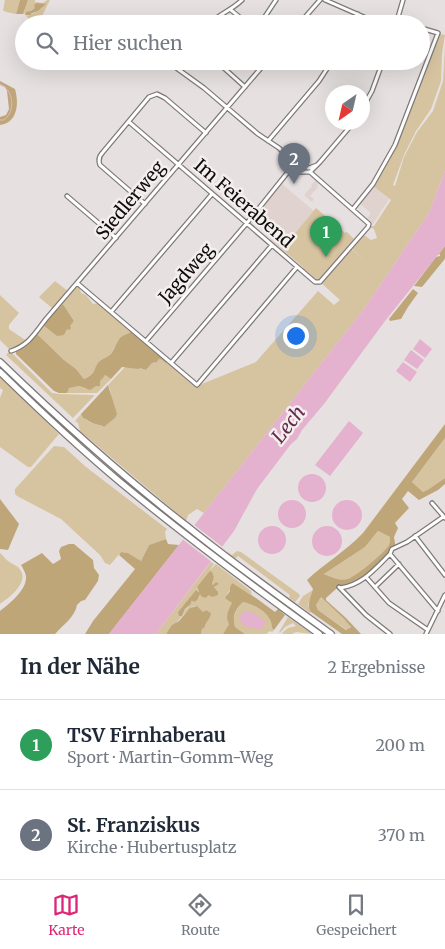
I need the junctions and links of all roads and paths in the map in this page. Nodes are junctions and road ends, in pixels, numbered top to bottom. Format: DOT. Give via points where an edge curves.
graph roads {
  1 [pos="242,0"];
  2 [pos="276,0"];
  3 [pos="320,0"];
  4 [pos="325,0"];
  5 [pos="403,0"];
  6 [pos="231,10"];
  7 [pos="358,14"];
  8 [pos="220,15"];
  9 [pos="237,15"];
  10 [pos="266,15"];
  11 [pos="307,15"];
  12 [pos="398,15"];
  13 [pos="430,31"];
  14 [pos="430,54"];
  15 [pos="179,70"];
  16 [pos="226,70"];
  17 [pos="259,70"];
  18 [pos="326,70"];
  19 [pos="380,70"];
  20 [pos="424,70"];
  21 [pos="245,87"];
  22 [pos="370,95"];
  23 [pos="227,107"];
  24 [pos="129,122"];
  25 [pos="347,130"];
  26 [pos="206,133"];
  27 [pos="268,141"];
  28 [pos="178,165"];
  29 [pos="317,165"];
  30 [pos="293,170"];
  31 [pos="310,172"];
  32 [pos="212,194"];
  33 [pos="67,196"];
  34 [pos="145,204"];
  35 [pos="353,209"];
  36 [pos="247,223"];
  37 [pos="116,238"];
  38 [pos="272,245"];
  39 [pos="298,267"];
  40 [pos="77,283"];
  41 [pos="111,312"];
  42 [pos="146,341"];
  43 [pos="11,351"];
  44 [pos="0,362"];
  45 [pos="171,363"];
  46 [pos="0,372"];
  47 [pos="432,503"];
  48 [pos="445,510"];
  49 [pos="443,516"];
  50 [pos="415,536"];
  51 [pos="390,554"];
  52 [pos="399,564"];
  53 [pos="445,575"];
  54 [pos="366,577"];
  55 [pos="375,588"];
  56 [pos="445,595"];
  57 [pos="438,611"];
  58 [pos="427,632"];
  59 [pos="319,634"];
  60 [pos="331,634"];
  61 [pos="390,634"];
  1 -- 6 [label="street"];
  2 -- 10 [label="street"];
  3 -- 11 [label="street"];
  4 -- 7 [label="street"];
  5 -- 12 [label="street"];
  6 -- 8 [label="street"];
  6 -- 9 [label="street"];
  13 -- 14 [label="street" via="438,33"];
  15 -- 23 [label="street"];
  16 -- 21 [label="street"];
  17 -- 21 [label="street, Siedlerweg"];
  18 -- 27 [label="street"];
  19 -- 22 [label="street"];
  20 -- 35 [label="street" via="395,145"];
  21 -- 23 [label="street, Siedlerweg"];
  23 -- 26 [label="street, Siedlerweg"];
  23 -- 27 [label="street"];
  24 -- 26 [label="street" via="149,97 157,94"];
  24 -- 28 [label="street, Im Feierabend"];
  24 -- 34 [label="street" via="99,161"];
  25 -- 29 [label="street"];
  26 -- 28 [label="street, Siedlerweg"];
  27 -- 30 [label="street" via="290,159"];
  28 -- 32 [label="street, Im Feierabend"];
  28 -- 34 [label="street, Siedlerweg"];
  29 -- 30 [label="street"];
  29 -- 31 [label="street"];
  30 -- 31 [label="street"];
  30 -- 36 [label="street, Jagdweg"];
  31 -- 35 [label="street"];
  32 -- 36 [label="street, Im Feierabend"];
  32 -- 41 [label="street"];
  33 -- 37 [label="street"];
  34 -- 37 [label="street, Siedlerweg"];
  35 -- 39 [label="street, Im Feierabend" via="369,224 320,282"];
  36 -- 38 [label="street, Im Feierabend"];
  36 -- 42 [label="street, Jagdweg"];
  37 -- 40 [label="street, Siedlerweg"];
  38 -- 39 [label="street, Im Feierabend"];
  38 -- 45 [label="street"];
  39 -- 45 [label="street" via="197,384"];
  40 -- 41 [label="street"];
  40 -- 43 [label="street, Siedlerweg" via="31,339"];
  41 -- 42 [label="street"];
  42 -- 45 [label="street"];
  44 -- 60 [label="highway" via="94,449 187,527"];
  46 -- 59 [label="highway" via="119,481 220,562"];
  47 -- 49 [label="street"];
  48 -- 49 [label="street"];
  49 -- 50 [label="street"];
  50 -- 51 [label="street" via="392,549"];
  50 -- 53 [label="street"];
  51 -- 52 [label="street"];
  51 -- 54 [label="street"];
  52 -- 55 [label="street"];
  52 -- 57 [label="street"];
  54 -- 55 [label="street"];
  54 -- 61 [label="street" via="351,586 339,588"];
  55 -- 58 [label="street" via="388,603"];
  56 -- 57 [label="street"];
  57 -- 58 [label="street"];
}
